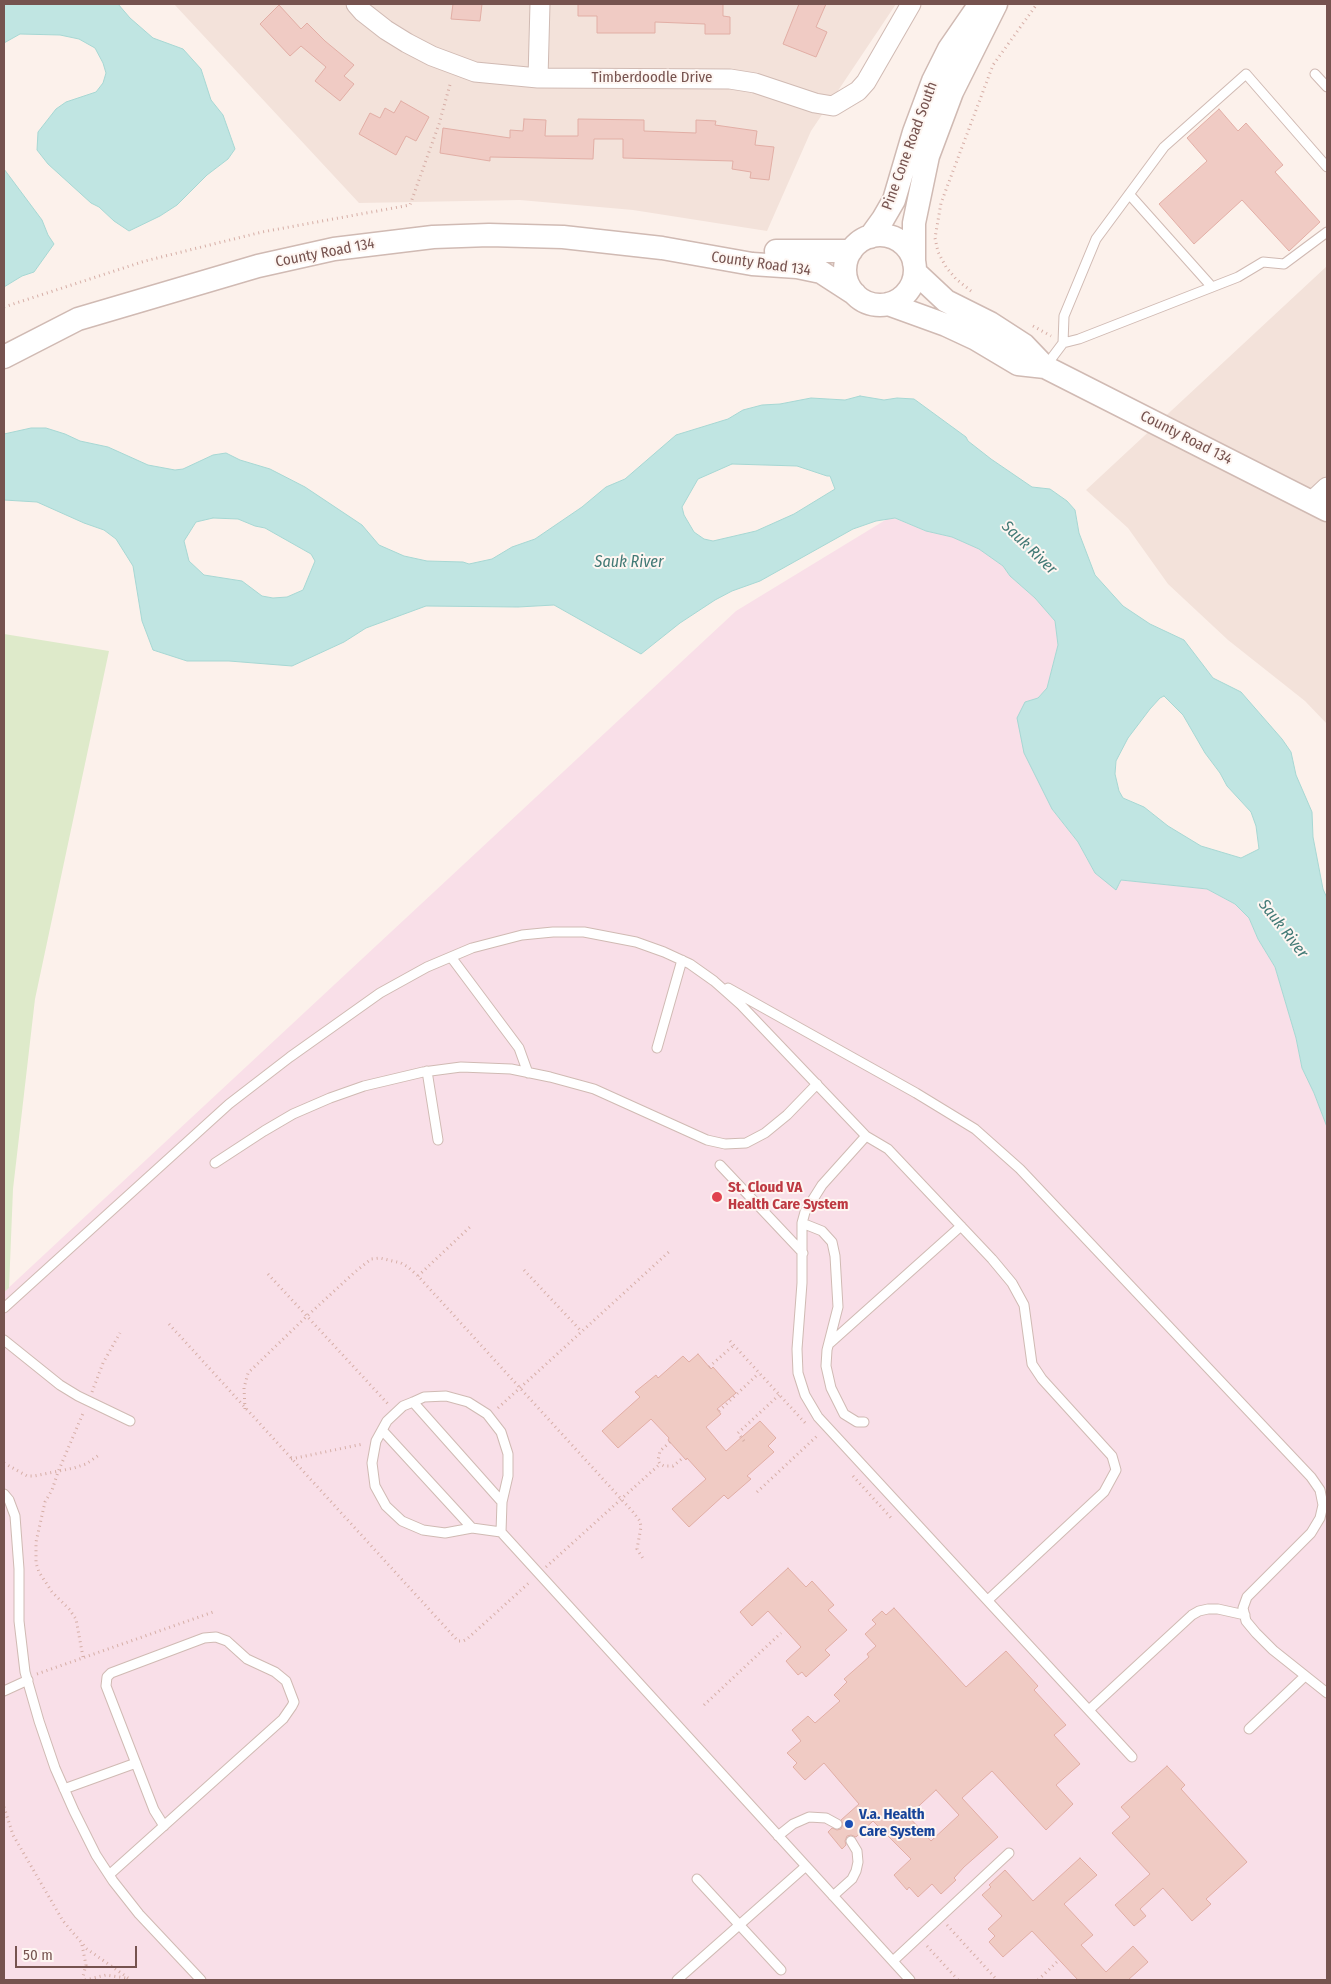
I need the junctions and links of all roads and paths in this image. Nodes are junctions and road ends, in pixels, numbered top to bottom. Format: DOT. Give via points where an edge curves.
graph roads {
  1 [pos="356,4"];
  2 [pos="540,4"];
  3 [pos="911,4"];
  4 [pos="980,4"];
  5 [pos="996,4"];
  6 [pos="1037,4"];
  7 [pos="455,66"];
  8 [pos="1315,74"];
  9 [pos="538,78"];
  10 [pos="1327,87"];
  11 [pos="1327,166"];
  12 [pos="1129,194"];
  13 [pos="1327,232"];
  14 [pos="870,237"];
  15 [pos="662,248"];
  16 [pos="850,251"];
  17 [pos="915,268"];
  18 [pos="1212,287"];
  19 [pos="854,294"];
  20 [pos="976,295"];
  21 [pos="888,304"];
  22 [pos="4,306"];
  23 [pos="1028,323"];
  24 [pos="1063,342"];
  25 [pos="4,358"];
  26 [pos="1045,367"];
  27 [pos="1322,499"];
  28 [pos="451,956"];
  29 [pos="682,960"];
  30 [pos="714,981"];
  31 [pos="657,1048"];
  32 [pos="427,1072"];
  33 [pos="528,1073"];
  34 [pos="817,1084"];
  35 [pos="866,1136"];
  36 [pos="438,1140"];
  37 [pos="215,1164"];
  38 [pos="720,1165"];
  39 [pos="802,1223"];
  40 [pos="472,1226"];
  41 [pos="961,1226"];
  42 [pos="671,1250"];
  43 [pos="803,1253"];
  44 [pos="524,1270"];
  45 [pos="268,1274"];
  46 [pos="418,1276"];
  47 [pos="4,1308"];
  48 [pos="307,1316"];
  49 [pos="169,1324"];
  50 [pos="582,1332"];
  51 [pos="120,1333"];
  52 [pos="4,1340"];
  53 [pos="734,1344"];
  54 [pos="828,1345"];
  55 [pos="709,1367"];
  56 [pos="759,1373"];
  57 [pos="519,1389"];
  58 [pos="779,1395"];
  59 [pos="88,1401"];
  60 [pos="413,1402"];
  61 [pos="388,1405"];
  62 [pos="245,1408"];
  63 [pos="497,1409"];
  64 [pos="719,1411"];
  65 [pos="130,1421"];
  66 [pos="864,1422"];
  67 [pos="382,1430"];
  68 [pos="817,1436"];
  69 [pos="670,1442"];
  70 [pos="744,1442"];
  71 [pos="363,1444"];
  72 [pos="99,1455"];
  73 [pos="684,1457"];
  74 [pos="291,1459"];
  75 [pos="4,1463"];
  76 [pos="660,1464"];
  77 [pos="58,1472"];
  78 [pos="757,1492"];
  79 [pos="4,1494"];
  80 [pos="621,1499"];
  81 [pos="502,1502"];
  82 [pos="472,1528"];
  83 [pos="501,1532"];
  84 [pos="644,1560"];
  85 [pos="539,1574"];
  86 [pos="988,1600"];
  87 [pos="216,1611"];
  88 [pos="1245,1615"];
  89 [pos="781,1633"];
  90 [pos="83,1657"];
  91 [pos="1305,1676"];
  92 [pos="27,1679"];
  93 [pos="4,1691"];
  94 [pos="1327,1693"];
  95 [pos="704,1705"];
  96 [pos="1089,1710"];
  97 [pos="1249,1729"];
  98 [pos="1132,1757"];
  99 [pos="136,1763"];
  100 [pos="64,1789"];
  101 [pos="4,1807"];
  102 [pos="837,1824"];
  103 [pos="164,1826"];
  104 [pos="778,1836"];
  105 [pos="852,1840"];
  106 [pos="1009,1853"];
  107 [pos="806,1866"];
  108 [pos="109,1875"];
  109 [pos="697,1879"];
  110 [pos="833,1896"];
  111 [pos="740,1925"];
  112 [pos="942,1925"];
  113 [pos="926,1941"];
  114 [pos="81,1942"];
  115 [pos="1059,1960"];
  116 [pos="893,1961"];
  117 [pos="781,1970"];
  118 [pos="84,1980"];
  119 [pos="130,1980"];
  120 [pos="201,1980"];
  121 [pos="677,1980"];
  122 [pos="910,1980"];
  123 [pos="958,1980"];
  124 [pos="996,1980"];
  125 [pos="1038,1980"];
  1 -- 7 [label="street, Timberdoodle Drive" via="386,30"];
  2 -- 9 [label="street"];
  3 -- 9 [label="street, Timberdoodle Drive" via="866,82 858,91 833,106 730,79"];
  4 -- 14 [label="street, Pine Cone Road South" via="949,49 933,81 894,200"];
  5 -- 17 [label="street, Pine Cone Road South" via="952,92 930,148 914,223"];
  6 -- 20 [label="path" via="993,65 941,203 935,238 938,252 956,280"];
  7 -- 9 [label="street, Timberdoodle Drive" via="475,72"];
  7 -- 22 [label="path" via="410,205 262,232 154,259"];
  8 -- 10 [label="lane"];
  11 -- 12 [label="lane" via="1246,74 1164,147"];
  12 -- 18 [label="lane"];
  12 -- 24 [label="lane" via="1096,239 1064,316"];
  13 -- 18 [label="lane" via="1284,264 1263,262 1238,278"];
  14 -- 16 [label="street"];
  14 -- 17 [label="street" via="882,235 900,241"];
  15 -- 16 [label="street, County Road 134"];
  15 -- 19 [label="street, County Road 134" via="752,264 809,268 821,272"];
  15 -- 25 [label="street, County Road 134" via="563,237 489,235 433,237 334,249 258,266 78,319"];
  16 -- 19 [label="street" via="845,269"];
  17 -- 21 [label="street" via="910,289"];
  17 -- 26 [label="street, County Road 134" via="946,301 1024,345"];
  18 -- 24 [label="lane" via="1079,340"];
  19 -- 21 [label="street" via="870,304"];
  21 -- 26 [label="street, County Road 134" via="946,325 1018,364"];
  23 -- 24 [label="path"];
  24 -- 26 [label="lane"];
  26 -- 27 [label="street, County Road 134"];
  28 -- 29 [label="lane" via="489,942 522,936 584,932 636,942"];
  28 -- 33 [label="lane" via="519,1048"];
  28 -- 47 [label="lane" via="380,993 229,1104"];
  29 -- 30 [label="lane"];
  29 -- 31 [label="lane"];
  30 -- 34 [label="lane"];
  30 -- 88 [label="lane" via="975,1129 1020,1169 1311,1477 1320,1490 1323,1505 1320,1518 1311,1532 1246,1597"];
  32 -- 33 [label="lane" via="461,1067"];
  32 -- 36 [label="lane"];
  32 -- 37 [label="lane" via="364,1086 330,1098 271,1127"];
  33 -- 34 [label="lane" via="594,1089 707,1140 725,1144 746,1143 765,1133"];
  34 -- 35 [label="lane"];
  35 -- 39 [label="lane" via="812,1199"];
  35 -- 41 [label="lane" via="888,1149"];
  38 -- 43 [label="lane"];
  39 -- 43 [label="lane"];
  39 -- 54 [label="lane" via="828,1236 835,1256 838,1307"];
  40 -- 46 [label="path"];
  41 -- 54 [label="lane"];
  41 -- 86 [label="lane" via="1012,1283 1024,1305 1032,1364 1112,1456 1116,1470 1104,1492"];
  42 -- 50 [label="path"];
  43 -- 86 [label="lane" via="797,1349 798,1373 804,1395 818,1417"];
  44 -- 50 [label="path"];
  45 -- 48 [label="path"];
  46 -- 48 [label="path" via="402,1263 380,1258 371,1260"];
  46 -- 57 [label="path"];
  48 -- 61 [label="path"];
  48 -- 62 [label="path" via="248,1373 244,1388"];
  49 -- 62 [label="path"];
  50 -- 57 [label="path"];
  51 -- 59 [label="path" via="103,1363"];
  52 -- 59 [label="lane" via="52,1380"];
  53 -- 55 [label="path"];
  54 -- 66 [label="lane" via="826,1366 837,1403 850,1420"];
  56 -- 64 [label="path"];
  57 -- 63 [label="path"];
  57 -- 80 [label="path"];
  58 -- 70 [label="path" via="738,1433"];
  59 -- 65 [label="lane"];
  59 -- 77 [label="path"];
  60 -- 67 [label="lane" via="386,1421"];
  60 -- 81 [label="lane"];
  60 -- 81 [label="lane" via="424,1397 446,1396 468,1402 487,1414 501,1432 508,1454 508,1476"];
  62 -- 74 [label="path"];
  67 -- 82 [label="lane"];
  67 -- 82 [label="lane" via="376,1441 372,1463 375,1486 386,1506 402,1521 423,1530 445,1533"];
  68 -- 78 [label="path"];
  69 -- 76 [label="path" via="660,1451"];
  71 -- 74 [label="path"];
  72 -- 77 [label="path" via="86,1464"];
  73 -- 76 [label="path" via="673,1466"];
  74 -- 85 [label="path" via="458,1640 467,1639"];
  75 -- 77 [label="path" via="28,1476"];
  76 -- 80 [label="path"];
  77 -- 90 [label="path" via="38,1527 36,1563 45,1582 76,1619"];
  79 -- 92 [label="lane" via="15,1516 19,1621"];
  80 -- 84 [label="path" via="640,1521 642,1528 636,1549"];
  80 -- 85 [label="path"];
  81 -- 83 [label="lane"];
  82 -- 83 [label="lane"];
  83 -- 85 [label="lane"];
  85 -- 104 [label="lane"];
  86 -- 96 [label="lane"];
  87 -- 90 [label="path"];
  88 -- 91 [label="lane" via="1256,1633"];
  88 -- 96 [label="lane" via="1208,1609 1192,1615"];
  89 -- 95 [label="path"];
  90 -- 92 [label="path"];
  91 -- 94 [label="lane"];
  91 -- 97 [label="lane"];
  92 -- 93 [label="lane"];
  92 -- 100 [label="lane"];
  96 -- 98 [label="lane"];
  99 -- 100 [label="lane"];
  99 -- 103 [label="lane" via="154,1810"];
  99 -- 103 [label="lane" via="106,1686 111,1673 204,1638 216,1637 227,1641 247,1659 276,1672 292,1691 294,1702 286,1715"];
  100 -- 108 [label="lane"];
  101 -- 114 [label="path" via="12,1834 63,1921"];
  102 -- 104 [label="lane" via="826,1818 809,1816"];
  103 -- 108 [label="lane"];
  104 -- 107 [label="lane"];
  105 -- 110 [label="lane" via="858,1862 856,1871"];
  106 -- 116 [label="lane"];
  107 -- 110 [label="lane"];
  107 -- 111 [label="lane"];
  108 -- 120 [label="lane" via="139,1914"];
  109 -- 111 [label="lane"];
  110 -- 116 [label="lane"];
  111 -- 117 [label="lane"];
  111 -- 121 [label="lane"];
  112 -- 124 [label="path" via="946,1924"];
  113 -- 123 [label="path" via="926,1945"];
  114 -- 118 [label="path" via="86,1964"];
  114 -- 119 [label="path"];
  115 -- 125 [label="path"];
  116 -- 122 [label="lane"];
  118 -- 119 [label="path" via="106,1975"];
}
